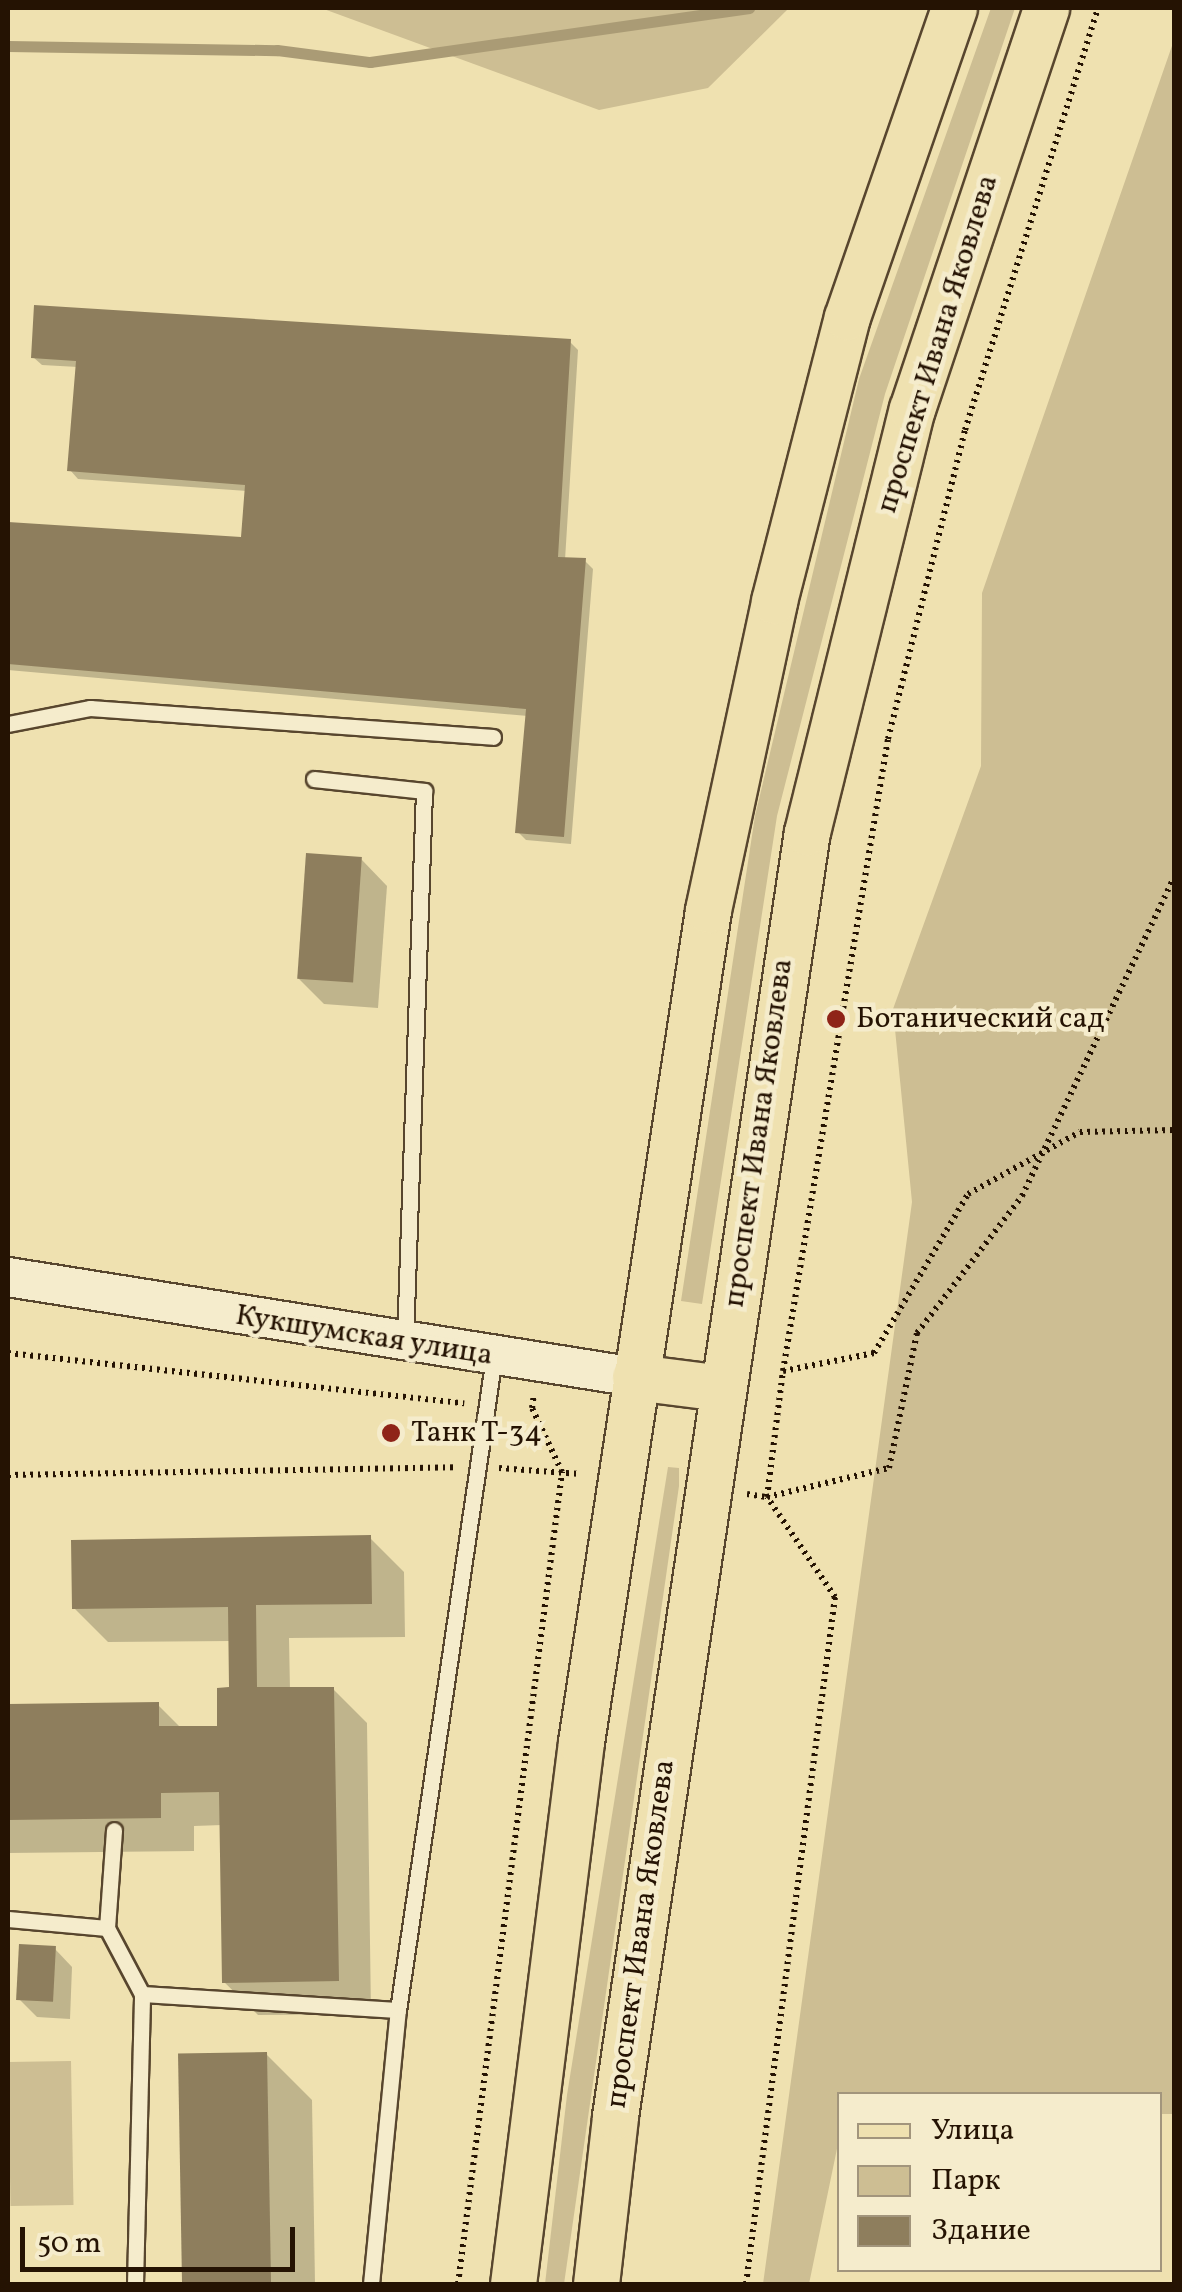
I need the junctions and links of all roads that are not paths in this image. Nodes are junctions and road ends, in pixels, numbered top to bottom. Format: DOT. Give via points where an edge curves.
graph roads {
  1 [pos="954,8"];
  2 [pos="1046,8"];
  3 [pos="8,724"];
  4 [pos="493,736"];
  5 [pos="314,779"];
  6 [pos="8,1277"];
  7 [pos="405,1344"];
  8 [pos="494,1357"];
  9 [pos="635,1377"];
  10 [pos="722,1388"];
  11 [pos="114,1830"];
  12 [pos="8,1919"];
  13 [pos="107,1928"];
  14 [pos="142,1994"];
  15 [pos="398,2010"];
  16 [pos="135,2284"];
  17 [pos="370,2284"];
  18 [pos="513,2284"];
  19 [pos="596,2284"];
  1 -- 9 [label="main road" via="847,317 774,601 708,910"];
  2 -- 10 [label="main road, проспект Ивана Яковлева" via="912,409 842,672 776,1006"];
  3 -- 4 [label="lane" via="90,708"];
  5 -- 7 [label="lane" via="424,791"];
  6 -- 7 [label="street, Кукшумская улица"];
  7 -- 8 [label="street, Кукшумская улица"];
  8 -- 9 [label="street, Кукшумская улица"];
  8 -- 15 [label="lane"];
  9 -- 10 [label="main road, Кукшумская улица"];
  9 -- 18 [label="main road"];
  10 -- 19 [label="main road, проспект Ивана Яковлева" via="614,2116"];
  11 -- 13 [label="lane"];
  12 -- 13 [label="lane"];
  13 -- 14 [label="lane"];
  14 -- 15 [label="lane"];
  14 -- 16 [label="lane"];
  15 -- 17 [label="lane"];
}
